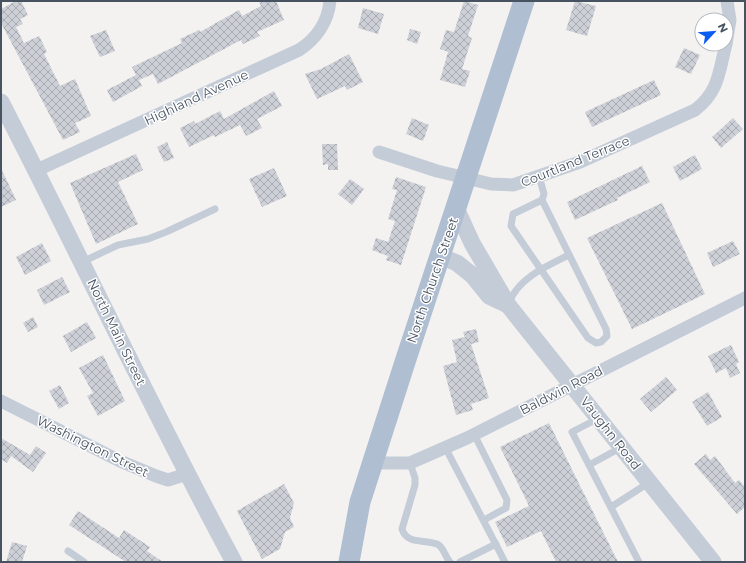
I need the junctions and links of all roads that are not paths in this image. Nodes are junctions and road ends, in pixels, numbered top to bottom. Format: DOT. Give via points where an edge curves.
graph roads {
  1 [pos="330,1"];
  2 [pos="524,1"];
  3 [pos="727,1"];
  4 [pos="729,12"];
  5 [pos="724,52"];
  6 [pos="1,102"];
  7 [pos="379,152"];
  8 [pos="37,170"];
  9 [pos="539,176"];
  10 [pos="466,178"];
  11 [pos="542,200"];
  12 [pos="456,208"];
  13 [pos="215,209"];
  14 [pos="569,255"];
  15 [pos="440,256"];
  16 [pos="82,262"];
  17 [pos="541,269"];
  18 [pos="745,298"];
  19 [pos="508,305"];
  20 [pos="573,384"];
  21 [pos="1,401"];
  22 [pos="599,418"];
  23 [pos="474,434"];
  24 [pos="445,447"];
  25 [pos="622,447"];
  26 [pos="373,463"];
  27 [pos="410,463"];
  28 [pos="589,465"];
  29 [pos="187,474"];
  30 [pos="650,482"];
  31 [pos="611,507"];
  32 [pos="484,520"];
  33 [pos="496,544"];
  34 [pos="68,551"];
  35 [pos="84,562"];
  36 [pos="234,562"];
  37 [pos="349,562"];
  38 [pos="450,562"];
  39 [pos="460,562"];
  40 [pos="506,562"];
  41 [pos="639,562"];
  42 [pos="712,562"];
  1 -- 8 [label="street, Highland Avenue" via="323,25 315,38 299,50"];
  2 -- 10 [label="main road, North Church Street"];
  3 -- 4 [label="street, Courtland Terrace"];
  5 -- 9 [label="street, Courtland Terrace" via="714,88 705,102 695,110 580,162"];
  6 -- 8 [label="street, North Main Street"];
  7 -- 10 [label="street, Courtland Terrace"];
  8 -- 16 [label="street, North Main Street"];
  9 -- 10 [label="street, Courtland Terrace" via="504,186"];
  9 -- 11 [label="lane" via="544,194"];
  10 -- 12 [label="main road, North Church Street"];
  11 -- 14 [label="lane"];
  11 -- 17 [label="lane" via="518,210 510,221"];
  12 -- 15 [label="main road, North Church Street"];
  12 -- 19 [label="street, Vaughn Road" via="479,256"];
  13 -- 16 [label="lane" via="166,232 148,239 118,245"];
  14 -- 17 [label="lane"];
  14 -- 17 [label="lane" via="606,329 607,336 601,342 596,343 588,338"];
  15 -- 19 [label="street, Vaughn Road" via="457,263 472,274 489,296"];
  15 -- 26 [label="main road, North Church Street"];
  16 -- 29 [label="street, North Main Street"];
  17 -- 19 [label="lane" via="513,292"];
  18 -- 20 [label="street, Baldwin Road"];
  19 -- 20 [label="street, Vaughn Road"];
  20 -- 22 [label="street, Vaughn Road"];
  20 -- 23 [label="street, Baldwin Road"];
  21 -- 29 [label="street, Washington Street" via="120,461 156,476 168,480"];
  22 -- 25 [label="street, Vaughn Road"];
  22 -- 28 [label="lane" via="572,432"];
  23 -- 24 [label="street, Baldwin Road"];
  23 -- 32 [label="lane" via="507,500 506,508"];
  24 -- 27 [label="street, Baldwin Road"];
  24 -- 32 [label="lane"];
  25 -- 28 [label="lane"];
  25 -- 30 [label="street, Vaughn Road"];
  26 -- 27 [label="street, Baldwin Road"];
  26 -- 37 [label="main road, North Church Street" via="359,509"];
  27 -- 38 [label="lane" via="415,484 402,529 404,535 408,539 438,544"];
  28 -- 31 [label="lane"];
  29 -- 36 [label="street, North Main Street"];
  30 -- 31 [label="lane"];
  30 -- 42 [label="street, Vaughn Road"];
  31 -- 41 [label="lane"];
  32 -- 33 [label="lane"];
  33 -- 39 [label="lane"];
  33 -- 40 [label="lane"];
  34 -- 35 [label="lane"];
}
